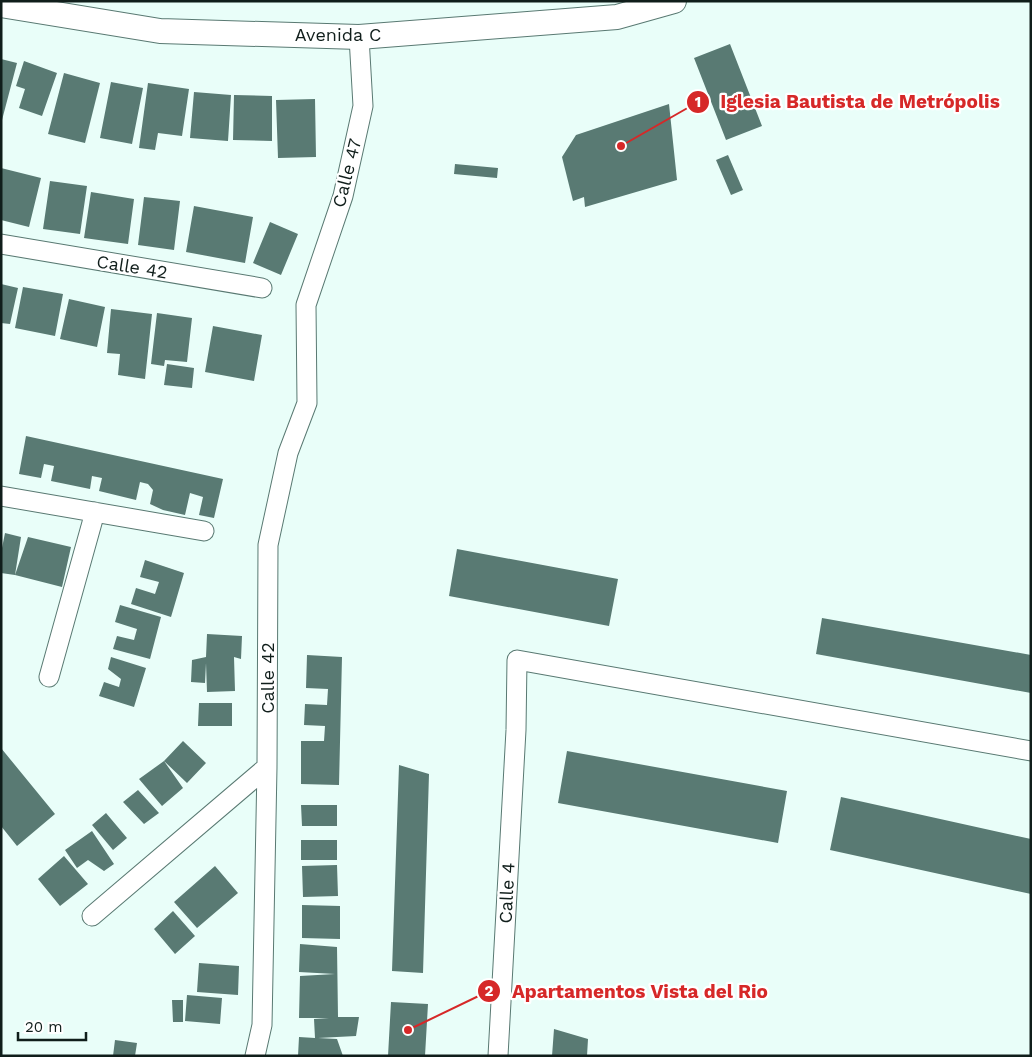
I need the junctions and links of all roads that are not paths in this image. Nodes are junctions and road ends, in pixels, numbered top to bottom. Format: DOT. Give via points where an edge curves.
graph roads {
  1 [pos="674,1"];
  2 [pos="1,4"];
  3 [pos="359,37"];
  4 [pos="1,244"];
  5 [pos="262,288"];
  6 [pos="306,305"];
  7 [pos="1,496"];
  8 [pos="95,512"];
  9 [pos="204,531"];
  10 [pos="49,678"];
  11 [pos="1031,751"];
  12 [pos="267,767"];
  13 [pos="92,916"];
  14 [pos="255,1056"];
  15 [pos="498,1056"];
  1 -- 3 [label="street, Avenida C" via="617,17"];
  2 -- 3 [label="street, Avenida C" via="160,31"];
  3 -- 6 [label="street, Calle 47" via="363,106 343,196"];
  4 -- 5 [label="street, Calle 42"];
  6 -- 12 [label="street, Calle 42" via="307,403 288,453 268,546"];
  7 -- 8 [label="street"];
  8 -- 9 [label="street"];
  8 -- 10 [label="street"];
  11 -- 15 [label="street, Calle 4" via="516,660 516,730"];
  12 -- 13 [label="street"];
  12 -- 14 [label="street, Calle 42" via="262,1025"];
}
